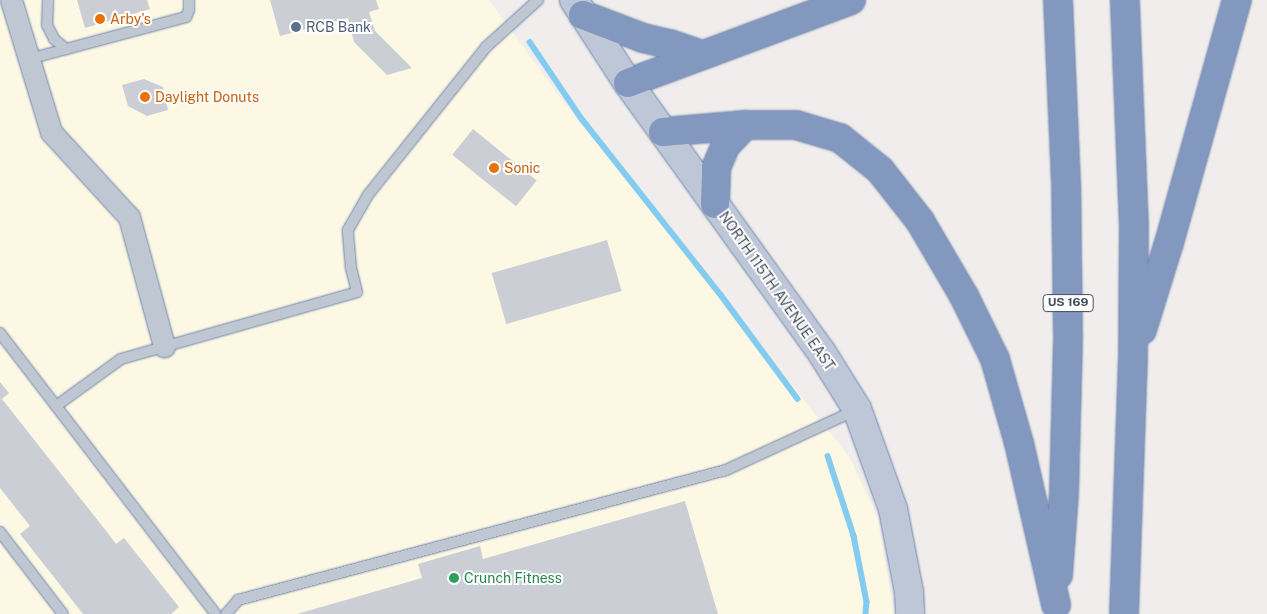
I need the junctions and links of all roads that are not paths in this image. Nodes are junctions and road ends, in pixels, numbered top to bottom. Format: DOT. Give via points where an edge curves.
graph roads {
  1 [pos="11,0"];
  2 [pos="48,0"];
  3 [pos="189,0"];
  4 [pos="538,0"];
  5 [pos="851,0"];
  6 [pos="1058,0"];
  7 [pos="1125,0"];
  8 [pos="1237,0"];
  9 [pos="578,7"];
  10 [pos="66,49"];
  11 [pos="702,55"];
  12 [pos="29,59"];
  13 [pos="628,83"];
  14 [pos="745,125"];
  15 [pos="663,132"];
  16 [pos="715,204"];
  17 [pos="0,333"];
  18 [pos="164,346"];
  19 [pos="1133,358"];
  20 [pos="56,406"];
  21 [pos="857,409"];
  22 [pos="0,532"];
  23 [pos="1056,610"];
  24 [pos="63,614"];
  25 [pos="216,614"];
  26 [pos="226,614"];
  27 [pos="910,614"];
  28 [pos="1124,614"];
  1 -- 12 [label="street"];
  2 -- 10 [label="lane" via="47,25 54,39"];
  3 -- 10 [label="lane" via="186,17"];
  4 -- 18 [label="lane" via="486,47 368,195 348,230 357,292"];
  5 -- 11 [label="highway"];
  6 -- 23 [label="highway, US 169" via="1066,174 1068,336 1064,493"];
  7 -- 19 [label="highway" via="1134,228"];
  8 -- 19 [label="highway"];
  9 -- 11 [label="highway" via="643,38"];
  9 -- 13 [label="street, NORTH 115TH AVENUE EAST"];
  10 -- 12 [label="lane"];
  11 -- 13 [label="highway"];
  12 -- 18 [label="street" via="51,132 129,217"];
  13 -- 15 [label="street, NORTH 115TH AVENUE EAST"];
  14 -- 15 [label="highway"];
  14 -- 16 [label="highway" via="726,145 716,168"];
  14 -- 23 [label="highway" via="796,125 840,138 880,170 920,221 964,296 995,359 1019,443"];
  15 -- 16 [label="street, NORTH 115TH AVENUE EAST"];
  16 -- 21 [label="street, NORTH 115TH AVENUE EAST" via="822,353"];
  17 -- 20 [label="lane"];
  18 -- 20 [label="lane" via="121,359"];
  19 -- 28 [label="highway"];
  20 -- 25 [label="lane"];
  21 -- 26 [label="lane" via="726,470 238,600"];
  21 -- 27 [label="street, NORTH 115TH AVENUE EAST" via="893,509 909,592"];
  22 -- 24 [label="lane"];
}
